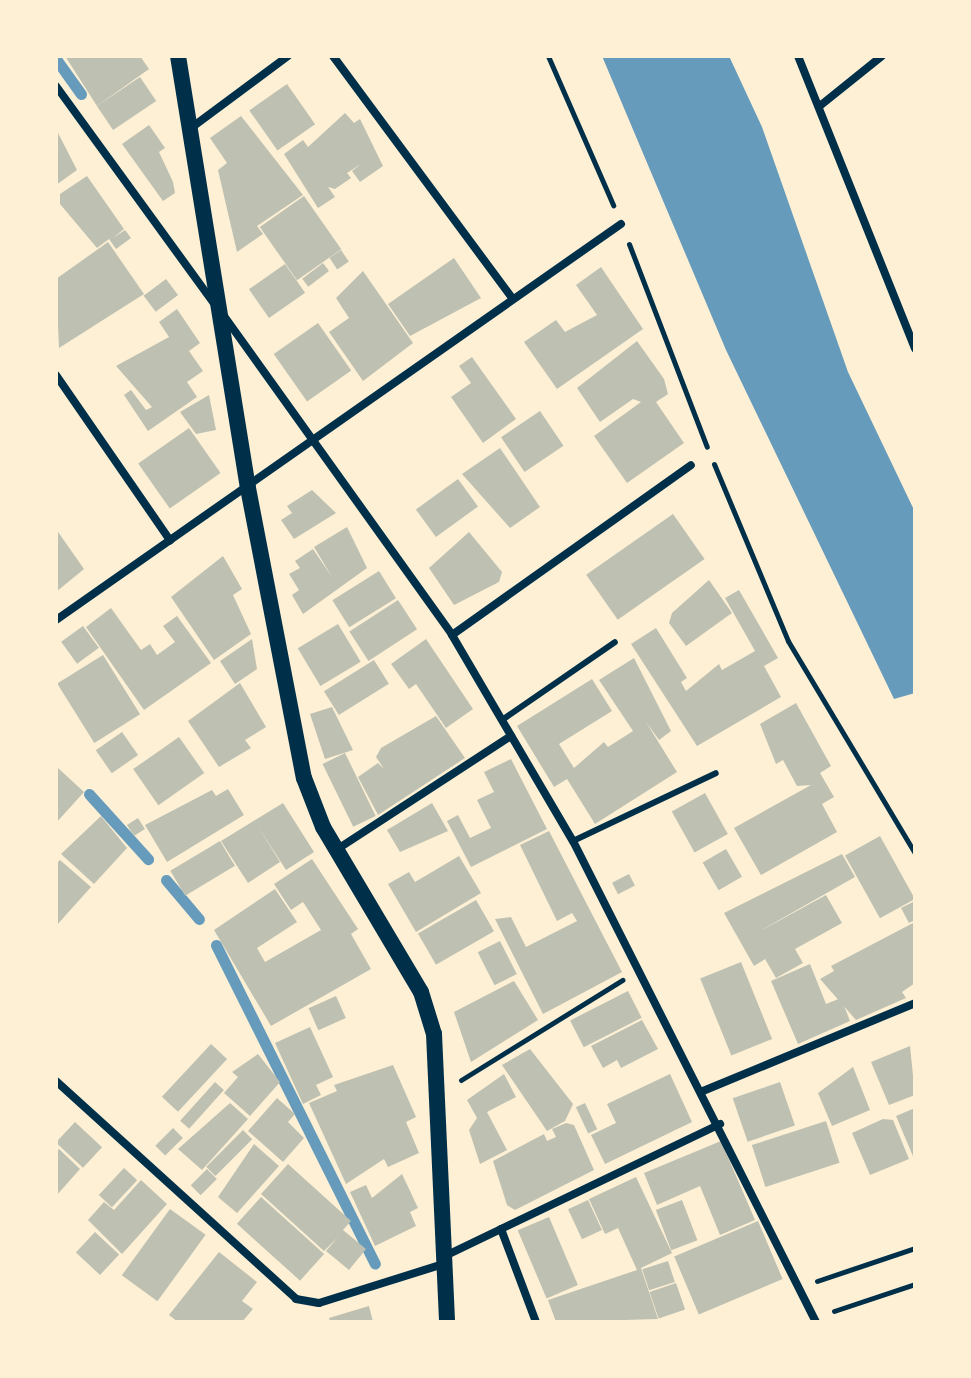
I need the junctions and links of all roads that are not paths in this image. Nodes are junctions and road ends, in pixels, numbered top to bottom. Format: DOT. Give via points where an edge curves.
graph roads {
  1 [pos="178,56"];
  2 [pos="288,56"];
  3 [pos="333,56"];
  4 [pos="798,56"];
  5 [pos="882,56"];
  6 [pos="56,86"];
  7 [pos="821,105"];
  8 [pos="191,128"];
  9 [pos="621,224"];
  10 [pos="512,298"];
  11 [pos="222,314"];
  12 [pos="915,349"];
  13 [pos="56,375"];
  14 [pos="311,440"];
  15 [pos="691,465"];
  16 [pos="248,488"];
  17 [pos="170,540"];
  18 [pos="56,620"];
  19 [pos="452,635"];
  20 [pos="615,642"];
  21 [pos="502,720"];
  22 [pos="511,736"];
  23 [pos="716,773"];
  24 [pos="573,841"];
  25 [pos="336,850"];
  26 [pos="915,1003"];
  27 [pos="56,1081"];
  28 [pos="703,1091"];
  29 [pos="720,1124"];
  30 [pos="501,1229"];
  31 [pos="447,1259"];
  32 [pos="815,1320"];
  33 [pos="447,1322"];
  34 [pos="536,1322"];
  1 -- 8 [label="main road"];
  2 -- 8 [label="street"];
  3 -- 10 [label="street"];
  4 -- 7 [label="street"];
  5 -- 7 [label="street"];
  6 -- 11 [label="street"];
  7 -- 12 [label="street"];
  8 -- 11 [label="main road"];
  9 -- 10 [label="street"];
  10 -- 14 [label="street"];
  11 -- 14 [label="street"];
  11 -- 16 [label="main road"];
  13 -- 17 [label="street"];
  14 -- 16 [label="street"];
  14 -- 19 [label="street"];
  15 -- 19 [label="street"];
  16 -- 17 [label="street"];
  16 -- 25 [label="main road" via="286,706 304,778"];
  17 -- 18 [label="street"];
  19 -- 21 [label="street"];
  20 -- 21 [label="lane"];
  21 -- 22 [label="street"];
  22 -- 24 [label="street"];
  22 -- 25 [label="street"];
  23 -- 24 [label="lane"];
  24 -- 28 [label="street"];
  25 -- 31 [label="main road" via="421,992 442,1087"];
  26 -- 28 [label="street"];
  27 -- 31 [label="street" via="296,1299 319,1303"];
  28 -- 29 [label="street"];
  29 -- 30 [label="street"];
  29 -- 32 [label="street"];
  30 -- 31 [label="street"];
  30 -- 34 [label="street"];
  31 -- 33 [label="main road"];
}
